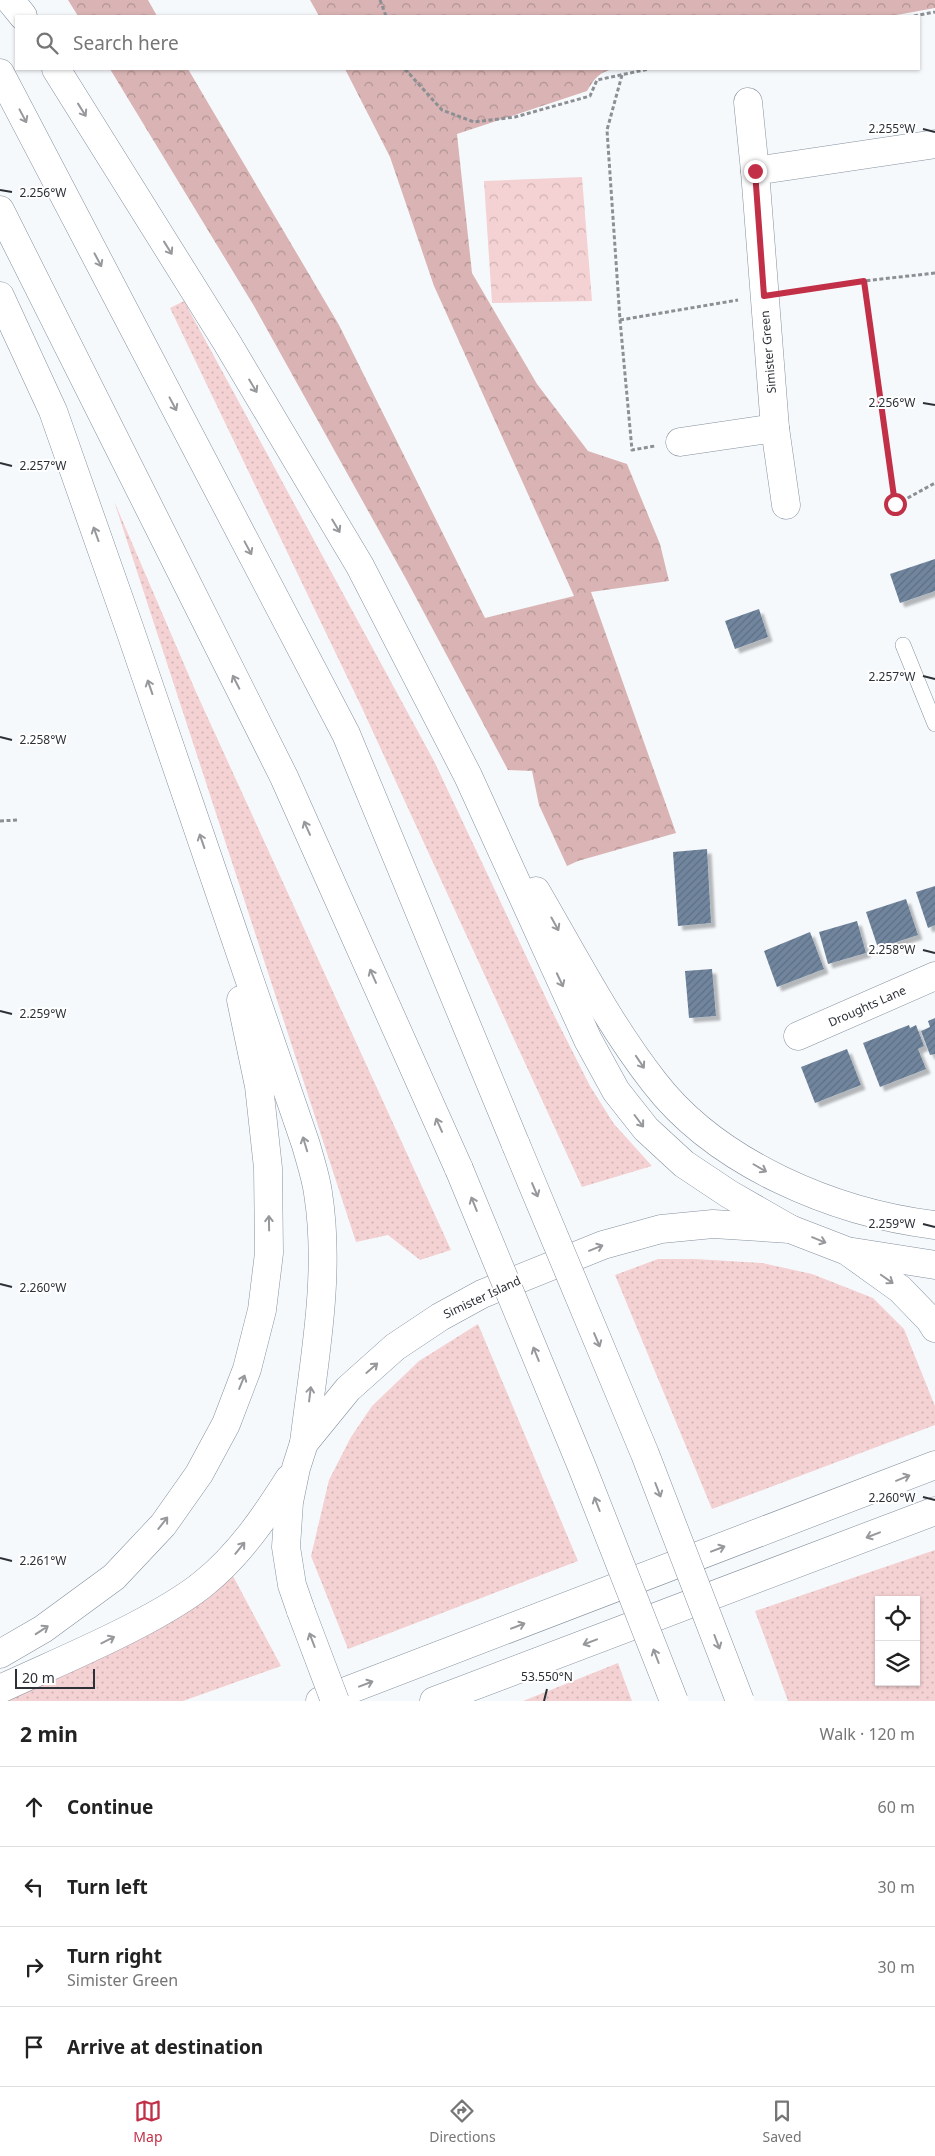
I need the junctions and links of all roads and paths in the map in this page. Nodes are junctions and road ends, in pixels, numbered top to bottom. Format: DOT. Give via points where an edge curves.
graph roads {
  1 [pos="10,0"];
  2 [pos="380,0"];
  3 [pos="935,12"];
  4 [pos="22,15"];
  5 [pos="386,15"];
  6 [pos="919,15"];
  7 [pos="57,70"];
  8 [pos="406,70"];
  9 [pos="644,70"];
  10 [pos="0,73"];
  11 [pos="622,75"];
  12 [pos="748,102"];
  13 [pos="935,144"];
  14 [pos="755,171"];
  15 [pos="0,210"];
  16 [pos="935,273"];
  17 [pos="864,281"];
  18 [pos="0,296"];
  19 [pos="764,296"];
  20 [pos="620,320"];
  21 [pos="775,428"];
  22 [pos="680,442"];
  23 [pos="935,483"];
  24 [pos="786,505"];
  25 [pos="904,645"];
  26 [pos="935,724"];
  27 [pos="468,776"];
  28 [pos="17,820"];
  29 [pos="0,821"];
  30 [pos="213,872"];
  31 [pos="935,976"];
  32 [pos="798,1036"];
  33 [pos="935,1226"];
  34 [pos="790,1229"];
  35 [pos="847,1251"];
  36 [pos="935,1265"];
  37 [pos="935,1328"];
  38 [pos="300,1455"];
  39 [pos="935,1465"];
  40 [pos="935,1511"];
  41 [pos="0,1654"];
  42 [pos="0,1689"];
  43 [pos="320,1701"];
  44 [pos="335,1701"];
  45 [pos="434,1701"];
  46 [pos="674,1701"];
  47 [pos="740,1701"];
  1 -- 4 [label="main road"];
  2 -- 5 [label="path"];
  3 -- 6 [label="path"];
  7 -- 27 [label="main road, one-way" via="226,341 360,566"];
  8 -- 11 [label="path" via="442,110 474,122 515,117 590,96 597,80"];
  9 -- 11 [label="path"];
  10 -- 47 [label="main road, one-way, bridge" via="346,734 644,1454"];
  11 -- 20 [label="path" via="607,130"];
  12 -- 14 [label="main road, Simister Green"];
  13 -- 14 [label="main road"];
  14 -- 19 [label="main road, Simister Green"];
  46 -- 15 [label="main road, one-way, bridge" via="459,1169 284,777"];
  16 -- 17 [label="path"];
  17 -- 19 [label="path"];
  17 -- 23 [label="path" via="895,504"];
  30 -- 18 [label="main road, one-way" via="53,412"];
  19 -- 20 [label="path"];
  19 -- 21 [label="main road, Simister Green"];
  20 -- 22 [label="path" via="632,450"];
  21 -- 22 [label="main road"];
  21 -- 24 [label="main road, Simister Green"];
  25 -- 26 [label="lane"];
  27 -- 33 [label="main road, one-way" via="601,1006 654,1084 689,1119 729,1151 821,1198 869,1214"];
  27 -- 34 [label="main road, one-way" via="584,1032 616,1091 646,1129 684,1164"];
  28 -- 29 [label="path"];
  38 -- 30 [label="main road, one-way" via="322,1280 323,1238 318,1191 306,1145"];
  41 -- 30 [label="main road, one-way" via="43,1630 114,1577 163,1525 199,1474 226,1424 247,1369 262,1310 270,1253 268,1168 259,1086"];
  31 -- 32 [label="main road, Droughts Lane"];
  34 -- 35 [label="main road, Simister Island, one-way"];
  38 -- 34 [label="main road, Simister Island, one-way" via="348,1389 395,1348 440,1317 482,1294 603,1245 660,1230 713,1224"];
  35 -- 36 [label="main road"];
  35 -- 37 [label="main road, Simister Island, one-way" via="900,1288"];
  42 -- 38 [label="main road, one-way" via="172,1607 203,1584 234,1555 266,1515"];
  44 -- 38 [label="main road, Simister Island, one-way, bridge" via="292,1585 286,1547 289,1502"];
  43 -- 39 [label="main road, one-way"];
  40 -- 45 [label="main road, one-way"];
}
